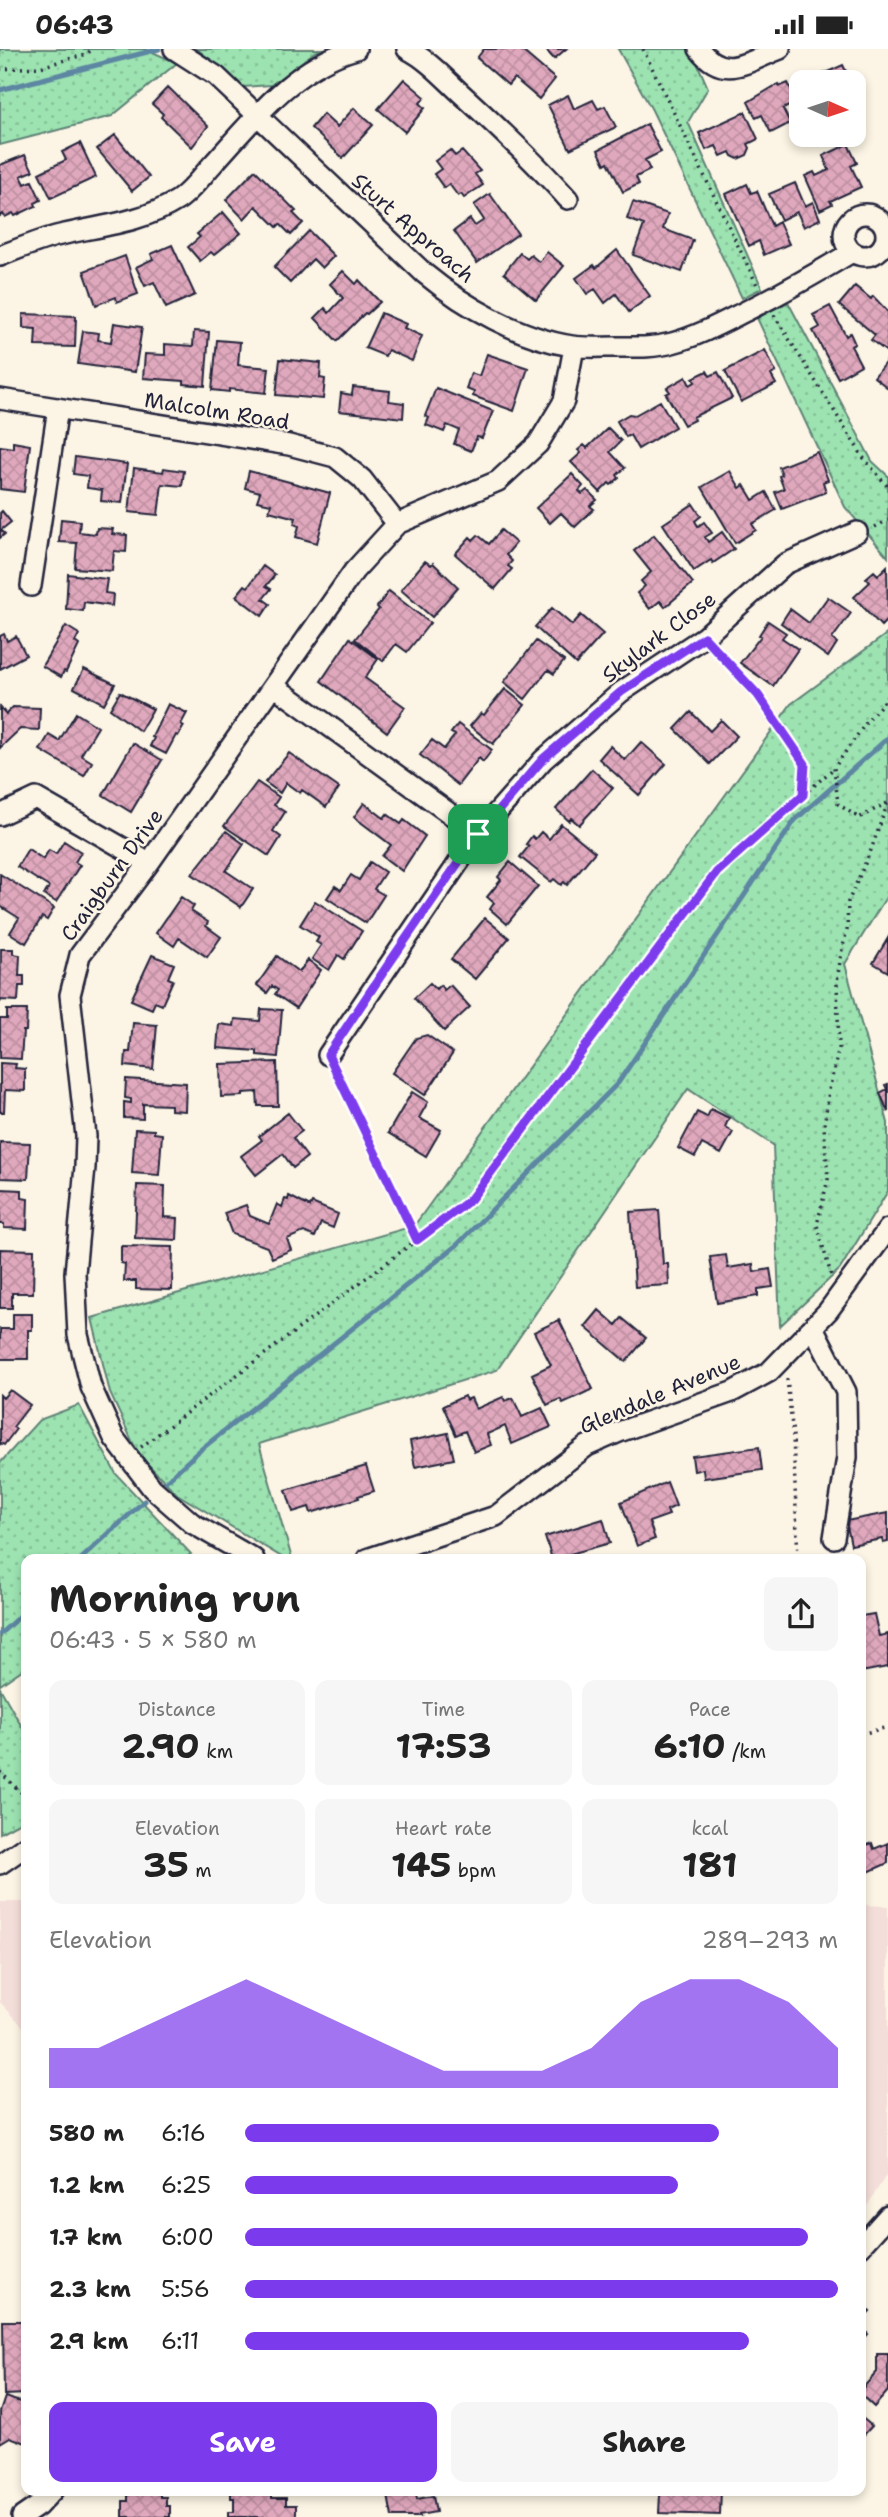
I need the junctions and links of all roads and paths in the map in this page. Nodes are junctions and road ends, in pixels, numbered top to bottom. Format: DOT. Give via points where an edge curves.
graph roads {
  1 [pos="92,49"];
  2 [pos="174,49"];
  3 [pos="356,49"];
  4 [pos="643,49"];
  5 [pos="699,49"];
  6 [pos="780,49"];
  7 [pos="414,50"];
  8 [pos="0,69"];
  9 [pos="257,116"];
  10 [pos="568,199"];
  11 [pos="883,211"];
  12 [pos="852,251"];
  13 [pos="884,251"];
  14 [pos="0,256"];
  15 [pos="765,301"];
  16 [pos="574,347"];
  17 [pos="0,399"];
  18 [pos="58,408"];
  19 [pos="888,487"];
  20 [pos="397,524"];
  21 [pos="857,532"];
  22 [pos="32,586"];
  23 [pos="704,637"];
  24 [pos="274,686"];
  25 [pos="888,697"];
  26 [pos="834,768"];
  27 [pos="803,795"];
  28 [pos="888,803"];
  29 [pos="0,815"];
  30 [pos="478,834"];
  31 [pos="149,863"];
  32 [pos="328,1055"];
  33 [pos="888,1229"];
  34 [pos="417,1240"];
  35 [pos="839,1297"];
  36 [pos="813,1327"];
  37 [pos="785,1356"];
  38 [pos="128,1457"];
  39 [pos="834,1538"];
  40 [pos="245,1554"];
  41 [pos="382,1554"];
  42 [pos="798,1554"];
  43 [pos="888,1727"];
  44 [pos="866,1733"];
  45 [pos="0,1773"];
  46 [pos="21,1792"];
  47 [pos="21,1849"];
  48 [pos="21,1849"];
  49 [pos="0,1855"];
  50 [pos="0,1864"];
  51 [pos="888,2216"];
  52 [pos="866,2240"];
  53 [pos="47,2496"];
  54 [pos="22,2517"];
  1 -- 8 [label="path" via="40,67"];
  2 -- 9 [label="street, Sturt Approach" via="216,76"];
  3 -- 9 [label="street" via="314,66"];
  4 -- 15 [label="path"];
  5 -- 6 [label="street" via="718,67 732,68"];
  7 -- 10 [label="street" via="530,157"];
  9 -- 14 [label="street" via="180,198 146,216 53,237"];
  9 -- 16 [label="street, Sturt Approach" via="450,294 494,320"];
  11 -- 12 [label="street" via="859,214 848,222 844,234"];
  11 -- 13 [label="street"];
  12 -- 13 [label="street" via="870,255"];
  12 -- 15 [label="street, Sturt Approach"];
  15 -- 16 [label="street, Sturt Approach" via="709,330 671,343 645,348"];
  15 -- 19 [label="path" via="863,457"];
  16 -- 20 [label="street, Craigburn Drive" via="564,401 538,444 498,481"];
  17 -- 18 [label="street, Malcolm Road"];
  18 -- 20 [label="street, Malcolm Road" via="289,445 335,457 362,479"];
  18 -- 22 [label="street"];
  20 -- 24 [label="street, Craigburn Drive" via="354,571"];
  21 -- 23 [label="street, Skylark Close" via="785,564"];
  23 -- 27 [label="path" via="758,695 805,764"];
  23 -- 30 [label="street, Skylark Close" via="621,692 543,759"];
  24 -- 30 [label="street"];
  24 -- 31 [label="street, Craigburn Drive"];
  25 -- 26 [label="path"];
  26 -- 27 [label="path"];
  26 -- 28 [label="path" via="838,804 848,811 859,818"];
  27 -- 34 [label="path" via="717,872 470,1200"];
  28 -- 35 [label="path" via="848,902 837,982 839,1048 824,1127 828,1179 817,1225"];
  29 -- 31 [label="street" via="36,798"];
  30 -- 32 [label="street, Skylark Close"];
  31 -- 38 [label="street, Craigburn Drive" via="80,955 70,995 86,1136 75,1273 78,1335 91,1387"];
  32 -- 34 [label="path"];
  33 -- 35 [label="street, Glendale Avenue"];
  34 -- 38 [label="path"];
  35 -- 36 [label="street, Glendale Avenue"];
  36 -- 37 [label="street, Glendale Avenue"];
  36 -- 39 [label="street" via="846,1392 847,1457"];
  37 -- 41 [label="street, Glendale Avenue" via="769,1372 732,1392 587,1446 496,1516"];
  37 -- 42 [label="path"];
  38 -- 40 [label="street, Craigburn Drive" via="152,1488 192,1523"];
  43 -- 44 [label="path"];
  45 -- 46 [label="path"];
  47 -- 49 [label="street"];
  48 -- 50 [label="street"];
  51 -- 52 [label="street"];
  53 -- 54 [label="street"];
}
